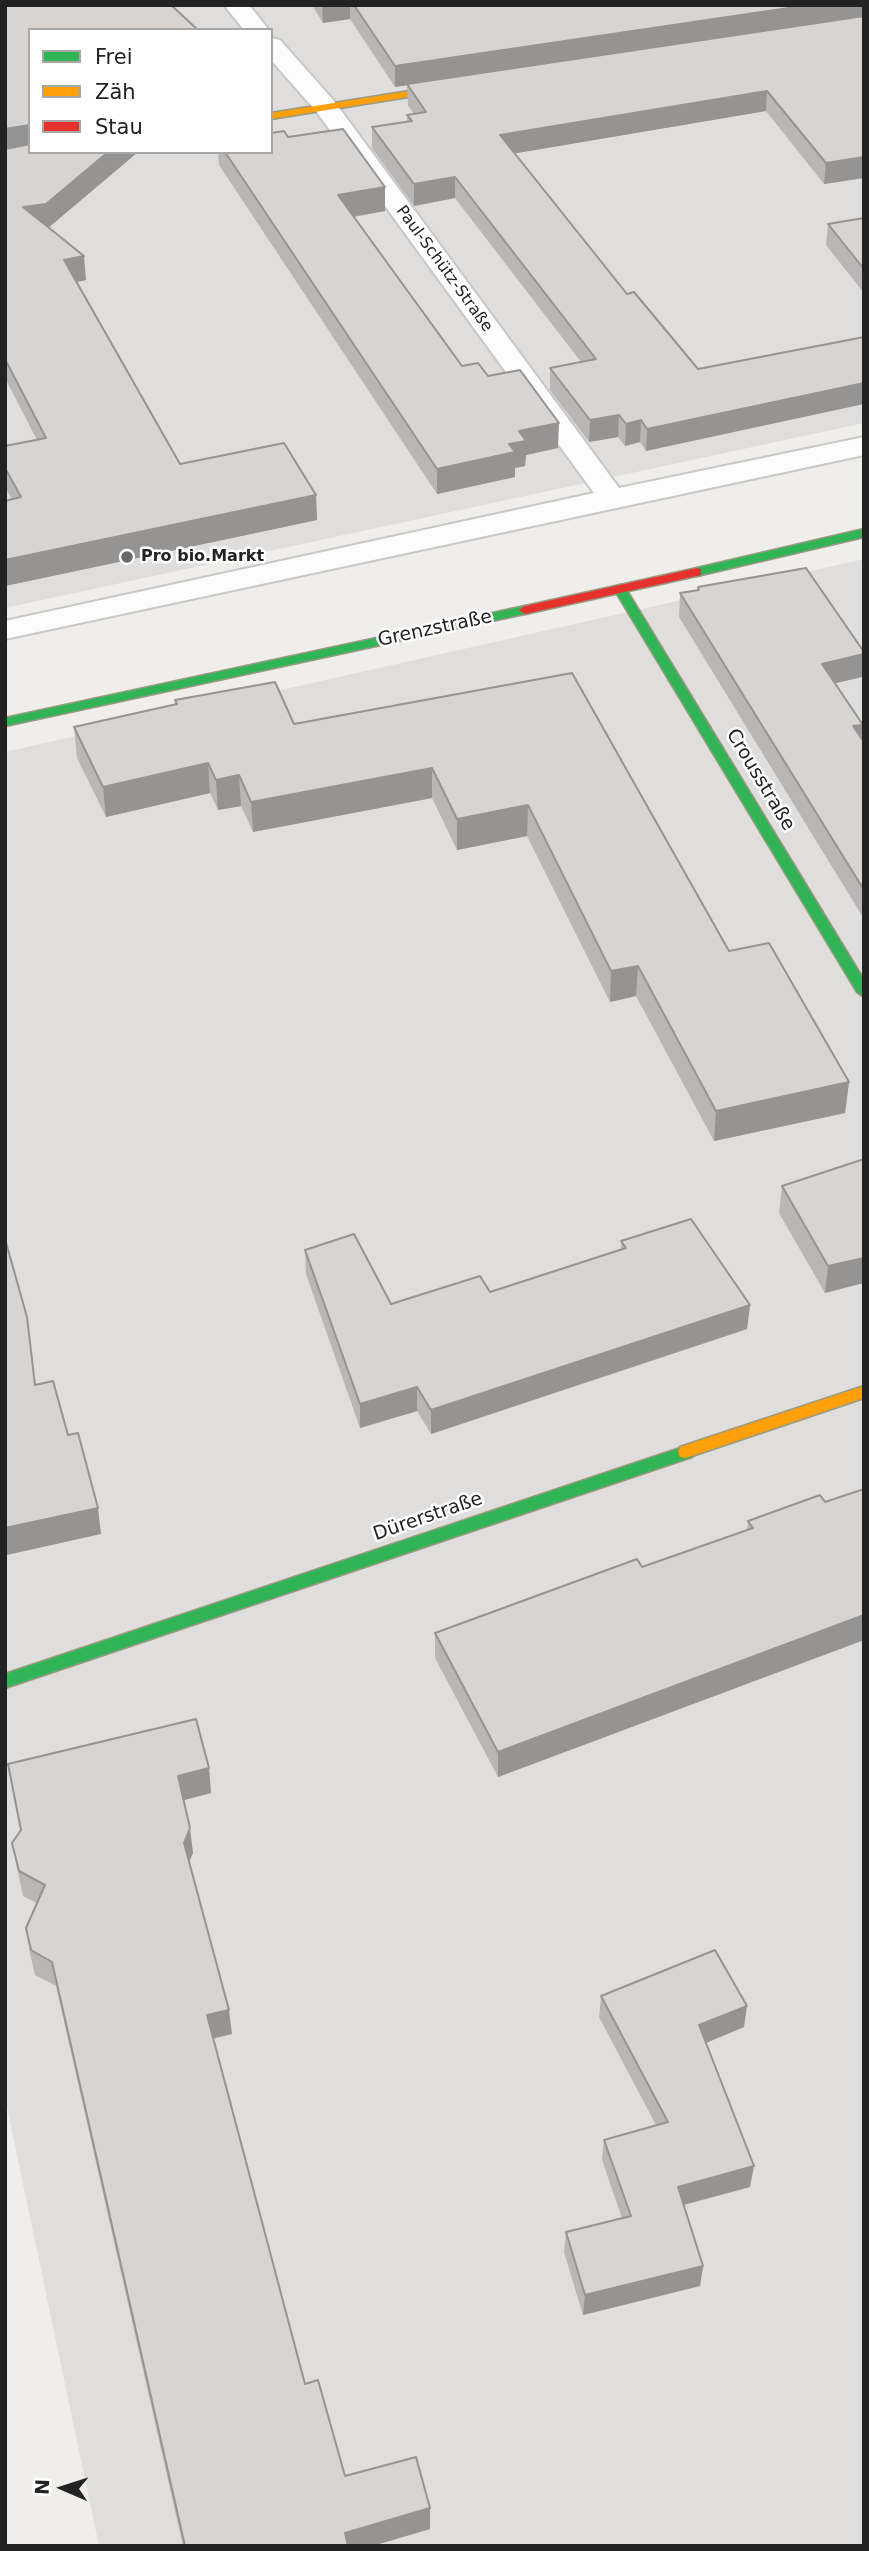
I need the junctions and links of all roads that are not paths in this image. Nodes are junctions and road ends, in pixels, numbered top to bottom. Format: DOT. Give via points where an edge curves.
graph roads {
  1 [pos="236,5"];
  2 [pos="255,28"];
  3 [pos="273,48"];
  4 [pos="477,84"];
  5 [pos="325,106"];
  6 [pos="273,116"];
  7 [pos="864,446"];
  8 [pos="612,498"];
  9 [pos="864,533"];
  10 [pos="620,589"];
  11 [pos="5,630"];
  12 [pos="5,722"];
  13 [pos="864,992"];
  14 [pos="864,1392"];
  15 [pos="5,1681"];
  1 -- 2 [label="street"];
  3 -- 5 [label="street, Paul-Schütz-Straße"];
  4 -- 5 [label="street"];
  5 -- 6 [label="street"];
  5 -- 8 [label="street, Paul-Schütz-Straße"];
  7 -- 8 [label="street"];
  8 -- 11 [label="street"];
  9 -- 10 [label="street, Grenzstraße"];
  10 -- 12 [label="street, Grenzstraße"];
  10 -- 13 [label="street, Crousstraße"];
  14 -- 15 [label="street, Dürerstraße"];
}
